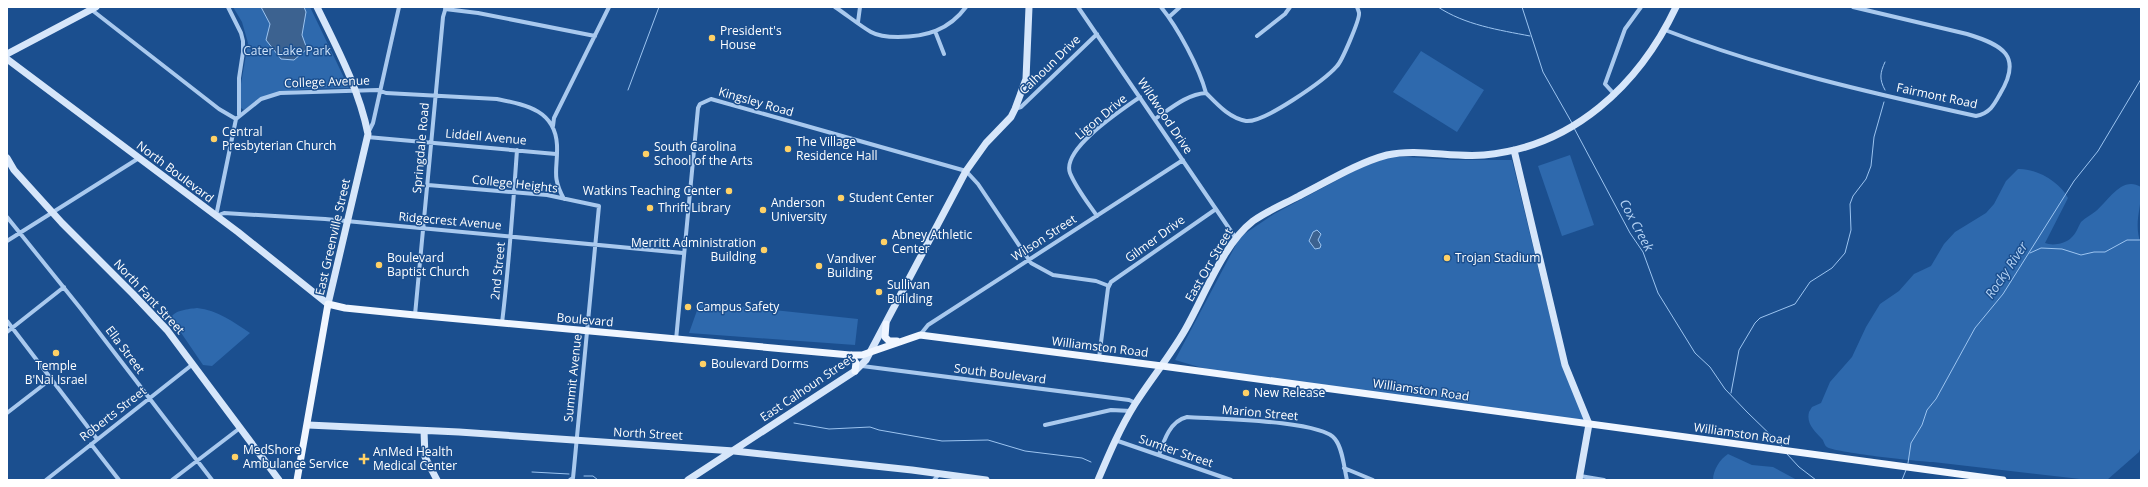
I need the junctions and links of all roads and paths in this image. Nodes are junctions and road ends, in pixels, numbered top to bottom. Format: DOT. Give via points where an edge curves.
graph roads {
  1 [pos="228,7"];
  2 [pos="317,7"];
  3 [pos="399,7"];
  4 [pos="609,7"];
  5 [pos="835,7"];
  6 [pos="860,7"];
  7 [pos="966,7"];
  8 [pos="1029,7"];
  9 [pos="1078,7"];
  10 [pos="1161,7"];
  11 [pos="1180,7"];
  12 [pos="1290,7"];
  13 [pos="1357,7"];
  14 [pos="1641,7"];
  15 [pos="1676,7"];
  16 [pos="1853,7"];
  17 [pos="91,8"];
  18 [pos="446,8"];
  19 [pos="1169,17"];
  20 [pos="858,22"];
  21 [pos="1665,30"];
  22 [pos="935,31"];
  23 [pos="1097,34"];
  24 [pos="594,36"];
  25 [pos="1257,36"];
  26 [pos="7,54"];
  27 [pos="944,54"];
  28 [pos="7,59"];
  29 [pos="356,91"];
  30 [pos="380,91"];
  31 [pos="1206,93"];
  32 [pos="436,95"];
  33 [pos="1615,95"];
  34 [pos="1140,97"];
  35 [pos="1015,109"];
  36 [pos="237,117"];
  37 [pos="1155,119"];
  38 [pos="553,126"];
  39 [pos="368,135"];
  40 [pos="432,143"];
  41 [pos="517,150"];
  42 [pos="1514,150"];
  43 [pos="556,154"];
  44 [pos="7,158"];
  45 [pos="139,158"];
  46 [pos="1183,160"];
  47 [pos="966,171"];
  48 [pos="428,185"];
  49 [pos="514,192"];
  50 [pos="564,199"];
  51 [pos="599,206"];
  52 [pos="1216,209"];
  53 [pos="52,212"];
  54 [pos="216,216"];
  55 [pos="1097,216"];
  56 [pos="7,217"];
  57 [pos="348,222"];
  58 [pos="424,228"];
  59 [pos="20,233"];
  60 [pos="512,237"];
  61 [pos="1235,237"];
  62 [pos="7,241"];
  63 [pos="597,244"];
  64 [pos="683,252"];
  65 [pos="1029,260"];
  66 [pos="1109,286"];
  67 [pos="64,287"];
  68 [pos="328,304"];
  69 [pos="415,315"];
  70 [pos="7,321"];
  71 [pos="502,323"];
  72 [pos="886,324"];
  73 [pos="12,328"];
  74 [pos="7,332"];
  75 [pos="588,332"];
  76 [pos="920,335"];
  77 [pos="676,340"];
  78 [pos="899,341"];
  79 [pos="871,352"];
  80 [pos="839,354"];
  81 [pos="851,355"];
  82 [pos="1099,358"];
  83 [pos="193,364"];
  84 [pos="862,366"];
  85 [pos="1162,366"];
  86 [pos="855,371"];
  87 [pos="51,379"];
  88 [pos="149,399"];
  89 [pos="1136,403"];
  90 [pos="1131,411"];
  91 [pos="7,413"];
  92 [pos="1589,424"];
  93 [pos="308,425"];
  94 [pos="1045,426"];
  95 [pos="240,428"];
  96 [pos="424,431"];
  97 [pos="97,439"];
  98 [pos="577,440"];
  99 [pos="1115,440"];
  100 [pos="91,444"];
  101 [pos="734,451"];
  102 [pos="1158,455"];
  103 [pos="197,460"];
  104 [pos="1344,468"];
  105 [pos="940,473"];
  106 [pos="1580,478"];
  107 [pos="46,480"];
  108 [pos="119,480"];
  109 [pos="172,480"];
  110 [pos="212,480"];
  111 [pos="278,480"];
  112 [pos="297,480"];
  113 [pos="437,480"];
  114 [pos="570,480"];
  115 [pos="688,480"];
  116 [pos="934,480"];
  117 [pos="986,480"];
  118 [pos="1098,480"];
  119 [pos="1230,480"];
  120 [pos="1347,480"];
  121 [pos="1374,480"];
  122 [pos="1604,480"];
  123 [pos="2003,480"];
  1 -- 36 [label="street" via="243,41"];
  2 -- 29 [label="street, East Greenville Street"];
  3 -- 30 [label="street"];
  4 -- 24 [label="street"];
  5 -- 20 [label="street"];
  6 -- 20 [label="street"];
  7 -- 22 [label="street" via="948,25"];
  8 -- 35 [label="street, East Calhoun Street" via="1026,79"];
  9 -- 23 [label="street, Wildwood Drive"];
  10 -- 19 [label="street"];
  11 -- 19 [label="street"];
  12 -- 25 [label="street"];
  13 -- 31 [label="street" via="1358,23 1338,65 1316,84 1272,112 1257,120 1246,121 1235,117"];
  14 -- 33 [label="street" via="1625,29 1605,84"];
  15 -- 21 [label="street, East Orr Street"];
  16 -- 21 [label="street, Fairmont Road" via="1967,34 2001,49 2010,62 2011,72 1990,110 1976,116 1808,76 1754,61"];
  17 -- 26 [label="street"];
  17 -- 36 [label="street" via="219,109"];
  18 -- 24 [label="street"];
  18 -- 32 [label="street, Springdale Road" via="442,17"];
  19 -- 31 [label="street" via="1203,81"];
  20 -- 22 [label="street" via="872,33 892,37 919,37"];
  21 -- 33 [label="street, East Orr Street" via="1633,76"];
  22 -- 27 [label="street"];
  23 -- 34 [label="street, Wildwood Drive"];
  23 -- 35 [label="street, Calhoun Drive" via="1021,107"];
  24 -- 38 [label="street" via="554,118"];
  28 -- 45 [label="street, North Boulevard"];
  29 -- 30 [label="street, College Avenue"];
  29 -- 36 [label="street, College Avenue" via="280,93 261,99"];
  29 -- 39 [label="street, East Greenville Street"];
  30 -- 32 [label="street, College Avenue"];
  30 -- 39 [label="street"];
  31 -- 37 [label="street" via="1183,101"];
  32 -- 38 [label="street, College Avenue" via="511,102 545,115"];
  32 -- 40 [label="street, Springdale Road"];
  33 -- 42 [label="street, East Orr Street" via="1586,118 1562,131"];
  34 -- 37 [label="street, Wildwood Drive"];
  34 -- 55 [label="street, Ligon Drive" via="1112,117 1072,155 1069,163 1070,173"];
  35 -- 47 [label="street, East Calhoun Street"];
  36 -- 54 [label="street"];
  37 -- 46 [label="street, Wildwood Drive"];
  38 -- 43 [label="street"];
  39 -- 40 [label="street, Liddell Avenue"];
  39 -- 57 [label="street, East Greenville Street"];
  40 -- 41 [label="street, Liddell Avenue"];
  40 -- 48 [label="street, Springdale Road"];
  41 -- 43 [label="street, Liddell Avenue"];
  41 -- 49 [label="street, 2nd Street"];
  42 -- 61 [label="street, East Orr Street" via="1482,156 1416,153 1387,155 1357,167 1268,212"];
  42 -- 92 [label="street" via="1566,365"];
  43 -- 50 [label="street" via="555,172 558,189"];
  44 -- 53 [label="street, North Fant Street" via="14,170"];
  45 -- 53 [label="street"];
  45 -- 54 [label="street, North Boulevard"];
  46 -- 52 [label="street, Wildwood Drive"];
  46 -- 55 [label="street, Wilson Street"];
  47 -- 64 [label="street, Kingsley Road" via="711,99 700,104 698,108"];
  47 -- 65 [label="street" via="978,184"];
  47 -- 72 [label="street, East Calhoun Street"];
  48 -- 49 [label="street, College Heights"];
  48 -- 58 [label="street, Springdale Road"];
  49 -- 50 [label="street, College Heights"];
  49 -- 60 [label="street, 2nd Street"];
  50 -- 51 [label="street, College Heights"];
  51 -- 63 [label="street, Summit Avenue"];
  52 -- 61 [label="street, Wildwood Drive"];
  52 -- 66 [label="street, Gilmer Drive" via="1111,282"];
  53 -- 59 [label="street"];
  53 -- 83 [label="street, North Fant Street" via="144,304"];
  54 -- 57 [label="street, Ridgecrest Avenue" via="224,212"];
  54 -- 68 [label="street, North Boulevard"];
  55 -- 65 [label="street, Wilson Street"];
  56 -- 59 [label="street, Ella Street"];
  57 -- 58 [label="street, Ridgecrest Avenue"];
  57 -- 68 [label="street, East Greenville Street"];
  58 -- 60 [label="street, Ridgecrest Avenue"];
  58 -- 69 [label="street, Springdale Road"];
  59 -- 62 [label="street"];
  59 -- 67 [label="street, Ella Street"];
  60 -- 63 [label="street, Ridgecrest Avenue"];
  60 -- 71 [label="street, 2nd Street"];
  61 -- 85 [label="street, East Orr Street"];
  63 -- 64 [label="street, Ridgecrest Avenue"];
  63 -- 75 [label="street, Summit Avenue"];
  64 -- 77 [label="street, Kingsley Road"];
  65 -- 66 [label="street" via="1053,275 1096,281"];
  65 -- 76 [label="street, Wilson Street" via="928,325"];
  66 -- 82 [label="street"];
  67 -- 73 [label="street"];
  67 -- 88 [label="street, Ella Street"];
  68 -- 69 [label="main road, Boulevard"];
  68 -- 93 [label="main road, East Greenville Street"];
  69 -- 71 [label="main road, Boulevard"];
  70 -- 73 [label="street"];
  71 -- 75 [label="main road, Boulevard"];
  72 -- 78 [label="main road" via="884,335 887,340"];
  72 -- 79 [label="street, East Calhoun Street"];
  73 -- 74 [label="street"];
  73 -- 87 [label="street"];
  75 -- 77 [label="main road, Boulevard"];
  75 -- 98 [label="street, Summit Avenue"];
  76 -- 78 [label="main road, Williamston Road"];
  76 -- 82 [label="main road, Williamston Road"];
  77 -- 80 [label="main road, Boulevard"];
  78 -- 79 [label="main road, Williamston Road"];
  79 -- 81 [label="main road, Williamston Road"];
  79 -- 84 [label="street, East Calhoun Street"];
  80 -- 81 [label="main road, Williamston Road"];
  81 -- 86 [label="main road" via="856,363"];
  82 -- 85 [label="main road, Williamston Road"];
  83 -- 88 [label="street, Roberts Street"];
  83 -- 95 [label="street, North Fant Street"];
  84 -- 86 [label="street, East Calhoun Street"];
  84 -- 89 [label="street, South Boulevard" via="1129,400"];
  85 -- 89 [label="street, East Orr Street"];
  85 -- 92 [label="main road, Williamston Road"];
  86 -- 101 [label="street, East Calhoun Street"];
  87 -- 91 [label="street"];
  87 -- 97 [label="street"];
  88 -- 97 [label="street, Roberts Street"];
  88 -- 103 [label="street, Ella Street"];
  89 -- 90 [label="street, East Orr Street"];
  90 -- 94 [label="street" via="1111,410"];
  90 -- 99 [label="street, East Orr Street"];
  92 -- 106 [label="street"];
  92 -- 123 [label="main road, Williamston Road"];
  93 -- 96 [label="street, North Street"];
  93 -- 112 [label="main road, East Greenville Street"];
  95 -- 103 [label="street"];
  95 -- 111 [label="street, North Fant Street"];
  96 -- 98 [label="street, North Street"];
  96 -- 113 [label="street" via="424,457"];
  97 -- 100 [label="street, Roberts Street"];
  98 -- 101 [label="street, North Street"];
  98 -- 114 [label="street, Summit Avenue" via="573,478"];
  99 -- 102 [label="street, Sumter Street"];
  99 -- 118 [label="street, East Orr Street"];
  100 -- 107 [label="street, Roberts Street"];
  100 -- 108 [label="street"];
  101 -- 105 [label="street, North Street"];
  101 -- 115 [label="street, East Calhoun Street"];
  102 -- 104 [label="street, Marion Street" via="1171,428 1187,417 1278,423 1316,430 1334,437"];
  102 -- 119 [label="street, Sumter Street"];
  103 -- 109 [label="street"];
  103 -- 110 [label="street, Ella Street"];
  104 -- 120 [label="street, Marion Street"];
  104 -- 121 [label="street"];
  105 -- 116 [label="street"];
  105 -- 117 [label="street, North Street"];
  106 -- 122 [label="street"];
}
